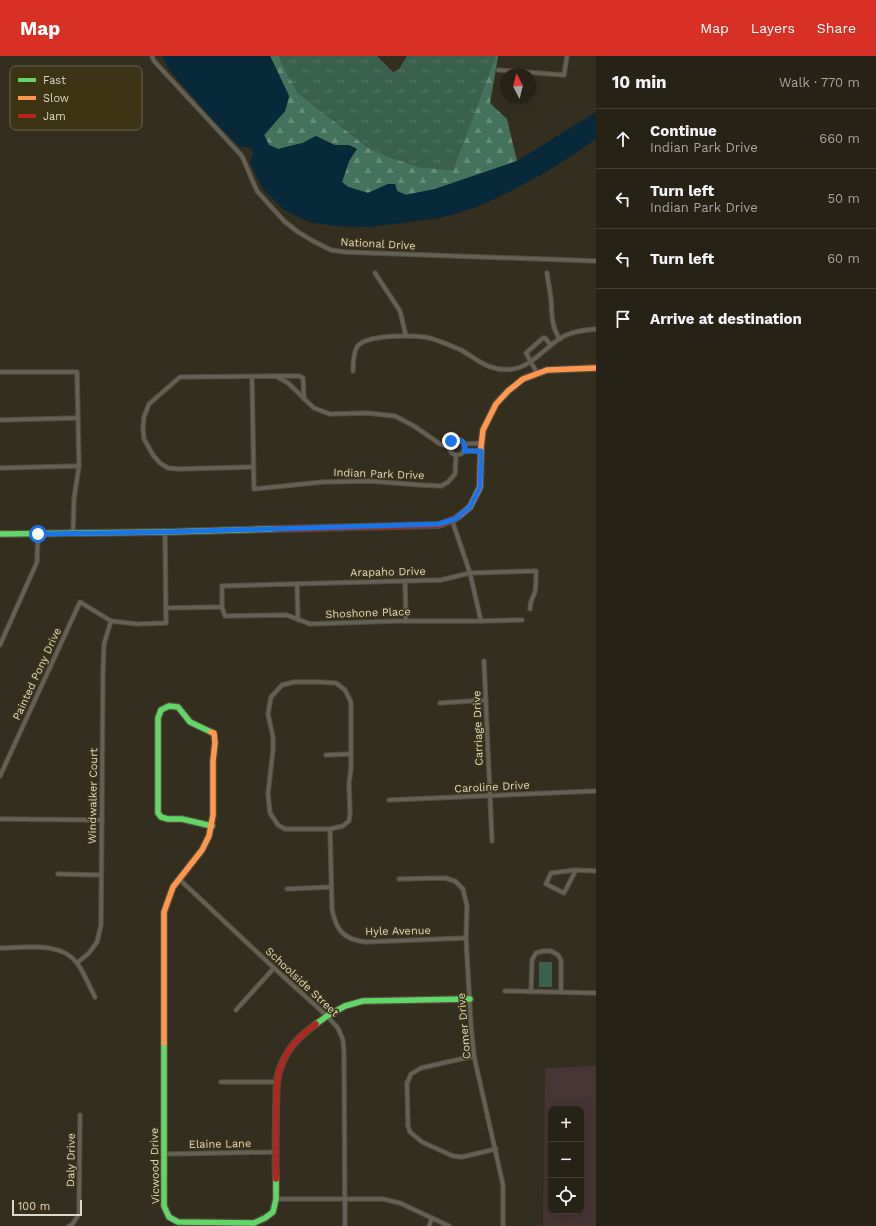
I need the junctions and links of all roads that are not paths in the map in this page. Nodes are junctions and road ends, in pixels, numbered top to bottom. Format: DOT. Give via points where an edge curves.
graph roads {
  1 [pos="152,56"];
  2 [pos="567,56"];
  3 [pos="498,70"];
  4 [pos="596,261"];
  5 [pos="375,273"];
  6 [pos="547,273"];
  7 [pos="596,329"];
  8 [pos="406,336"];
  9 [pos="560,339"];
  10 [pos="551,345"];
  11 [pos="531,361"];
  12 [pos="596,368"];
  13 [pos="353,371"];
  14 [pos="0,372"];
  15 [pos="537,373"];
  16 [pos="252,376"];
  17 [pos="276,376"];
  18 [pos="304,399"];
  19 [pos="78,418"];
  20 [pos="0,420"];
  21 [pos="482,443"];
  22 [pos="465,444"];
  23 [pos="448,447"];
  24 [pos="464,451"];
  25 [pos="481,451"];
  26 [pos="456,456"];
  27 [pos="79,466"];
  28 [pos="252,467"];
  29 [pos="0,468"];
  30 [pos="452,520"];
  31 [pos="165,532"];
  32 [pos="73,533"];
  33 [pos="0,534"];
  34 [pos="38,534"];
  35 [pos="470,573"];
  36 [pos="405,581"];
  37 [pos="297,584"];
  38 [pos="222,607"];
  39 [pos="166,608"];
  40 [pos="530,609"];
  41 [pos="298,620"];
  42 [pos="522,620"];
  43 [pos="111,621"];
  44 [pos="406,621"];
  45 [pos="481,621"];
  46 [pos="0,645"];
  47 [pos="484,661"];
  48 [pos="486,700"];
  49 [pos="440,703"];
  50 [pos="350,754"];
  51 [pos="326,755"];
  52 [pos="0,776"];
  53 [pos="596,791"];
  54 [pos="490,796"];
  55 [pos="389,800"];
  56 [pos="0,819"];
  57 [pos="102,820"];
  58 [pos="212,826"];
  59 [pos="330,829"];
  60 [pos="492,841"];
  61 [pos="576,870"];
  62 [pos="596,871"];
  63 [pos="58,874"];
  64 [pos="101,875"];
  65 [pos="179,879"];
  66 [pos="399,879"];
  67 [pos="331,887"];
  68 [pos="287,889"];
  69 [pos="466,938"];
  70 [pos="0,948"];
  71 [pos="77,963"];
  72 [pos="274,968"];
  73 [pos="505,992"];
  74 [pos="531,992"];
  75 [pos="561,992"];
  76 [pos="596,993"];
  77 [pos="95,996"];
  78 [pos="470,1000"];
  79 [pos="236,1010"];
  80 [pos="327,1016"];
  81 [pos="474,1056"];
  82 [pos="221,1082"];
  83 [pos="277,1082"];
  84 [pos="80,1115"];
  85 [pos="496,1149"];
  86 [pos="275,1152"];
  87 [pos="165,1154"];
  88 [pos="276,1199"];
  89 [pos="346,1200"];
  90 [pos="432,1218"];
  91 [pos="70,1226"];
  92 [pos="345,1226"];
  93 [pos="429,1226"];
  94 [pos="449,1226"];
  95 [pos="503,1226"];
  1 -- 4 [label="street, National Drive" via="242,156 257,191 298,232 331,250"];
  2 -- 3 [label="street" via="564,75"];
  5 -- 8 [label="street" via="400,311"];
  6 -- 9 [label="street" via="552,322"];
  7 -- 9 [label="street" via="573,332"];
  8 -- 11 [label="street" via="431,338 491,368 516,369"];
  8 -- 13 [label="street" via="376,338 363,342 357,347"];
  9 -- 10 [label="street"];
  10 -- 11 [label="street"];
  10 -- 11 [label="street" via="543,338 526,353"];
  11 -- 15 [label="street"];
  12 -- 15 [label="street" via="557,369"];
  14 -- 19 [label="street" via="77,372"];
  15 -- 21 [label="street" via="508,390 496,404 483,430"];
  16 -- 17 [label="street"];
  16 -- 28 [label="street, Indian Park Drive"];
  16 -- 28 [label="street" via="180,377 149,404 143,429 147,446 160,463 168,468"];
  17 -- 18 [label="street" via="288,383"];
  17 -- 18 [label="street" via="303,378"];
  18 -- 23 [label="street" via="314,408 330,414 367,413 395,416"];
  19 -- 20 [label="street"];
  19 -- 27 [label="street"];
  21 -- 22 [label="street"];
  21 -- 25 [label="street"];
  22 -- 23 [label="street" via="457,439 451,441"];
  22 -- 24 [label="street"];
  23 -- 26 [label="street" via="450,453"];
  24 -- 25 [label="street"];
  24 -- 26 [label="street"];
  25 -- 30 [label="street" via="480,487 470,507"];
  26 -- 28 [label="street, Indian Park Drive" via="455,474 441,486 368,481 254,488"];
  27 -- 29 [label="street"];
  27 -- 32 [label="street" via="74,499"];
  30 -- 31 [label="street" via="439,524"];
  30 -- 35 [label="street"];
  31 -- 32 [label="street"];
  31 -- 39 [label="street"];
  32 -- 34 [label="street"];
  33 -- 34 [label="street"];
  34 -- 46 [label="street" via="37,562"];
  35 -- 36 [label="street, Arapaho Drive" via="441,580"];
  35 -- 40 [label="street, Arapaho Drive" via="536,571 536,586 530,601"];
  35 -- 45 [label="street"];
  36 -- 37 [label="street, Arapaho Drive"];
  36 -- 44 [label="street"];
  37 -- 38 [label="street, Arapaho Drive" via="222,586"];
  37 -- 41 [label="street"];
  38 -- 39 [label="street"];
  38 -- 41 [label="street, Shoshone Place" via="225,616 287,615"];
  39 -- 43 [label="street" via="166,623 136,624"];
  41 -- 44 [label="street, Shoshone Place" via="310,624"];
  42 -- 45 [label="street, Shoshone Place"];
  43 -- 52 [label="street, Painted Pony Drive" via="80,602"];
  43 -- 57 [label="street, Windwalker Court" via="104,644 103,664"];
  44 -- 45 [label="street, Shoshone Place"];
  47 -- 48 [label="street, Carriage Drive"];
  48 -- 49 [label="street"];
  48 -- 54 [label="street, Carriage Drive"];
  50 -- 51 [label="street"];
  50 -- 59 [label="street" via="349,821 343,826"];
  50 -- 59 [label="street" via="351,702 345,690 336,684 294,682 282,685 271,697 268,714 273,750 268,794 270,813 278,825 285,829"];
  53 -- 54 [label="street, Caroline Drive"];
  54 -- 55 [label="street, Caroline Drive"];
  54 -- 60 [label="street, Carriage Drive"];
  56 -- 57 [label="street"];
  57 -- 64 [label="street, Windwalker Court"];
  58 -- 58 [label="street, Vicwood Drive" via="182,819 168,819 158,813 158,718 161,710 169,706 178,707 190,722 214,733"];
  58 -- 65 [label="street, Vicwood Drive" via="210,838"];
  59 -- 67 [label="street, Hyle Avenue"];
  61 -- 61 [label="street" via="564,893 546,884 551,873"];
  61 -- 62 [label="street"];
  63 -- 64 [label="street"];
  64 -- 71 [label="street, Windwalker Court" via="101,925 97,942"];
  65 -- 72 [label="street, Schoolside Street"];
  65 -- 87 [label="street, Vicwood Drive" via="169,895 164,912"];
  66 -- 69 [label="street, Comer Drive" via="445,878 455,881 463,889 467,906"];
  67 -- 68 [label="street"];
  67 -- 69 [label="street, Hyle Avenue" via="334,920 345,936 354,940 365,942"];
  69 -- 78 [label="street, Comer Drive"];
  70 -- 71 [label="street" via="50,948 65,952"];
  71 -- 77 [label="street"];
  72 -- 79 [label="street"];
  72 -- 80 [label="street, Schoolside Street"];
  73 -- 74 [label="street"];
  74 -- 75 [label="street"];
  74 -- 75 [label="street" via="532,960 536,953 543,951 551,951 561,960"];
  75 -- 76 [label="street"];
  78 -- 80 [label="street, Vicwood Drive" via="363,1001 345,1006"];
  78 -- 81 [label="street, Comer Drive"];
  80 -- 83 [label="street, Vicwood Drive" via="300,1036 288,1051 280,1067"];
  80 -- 89 [label="street, Schoolside Street" via="338,1028 344,1053"];
  81 -- 85 [label="street, Comer Drive"];
  81 -- 85 [label="street" via="421,1068 411,1074 407,1083 408,1126 410,1132 422,1142 453,1156 462,1157"];
  82 -- 83 [label="street"];
  83 -- 86 [label="street, Vicwood Drive"];
  84 -- 91 [label="street, Daly Drive" via="79,1214"];
  85 -- 95 [label="street, Comer Drive" via="504,1185"];
  86 -- 87 [label="street, Elaine Lane"];
  86 -- 88 [label="street, Vicwood Drive"];
  87 -- 88 [label="street, Vicwood Drive" via="164,1206 169,1217 178,1222 254,1223 273,1212"];
  88 -- 89 [label="street"];
  89 -- 90 [label="street" via="383,1200 400,1203"];
  89 -- 92 [label="street, Schoolside Street"];
  90 -- 93 [label="street"];
  90 -- 94 [label="street"];
}
